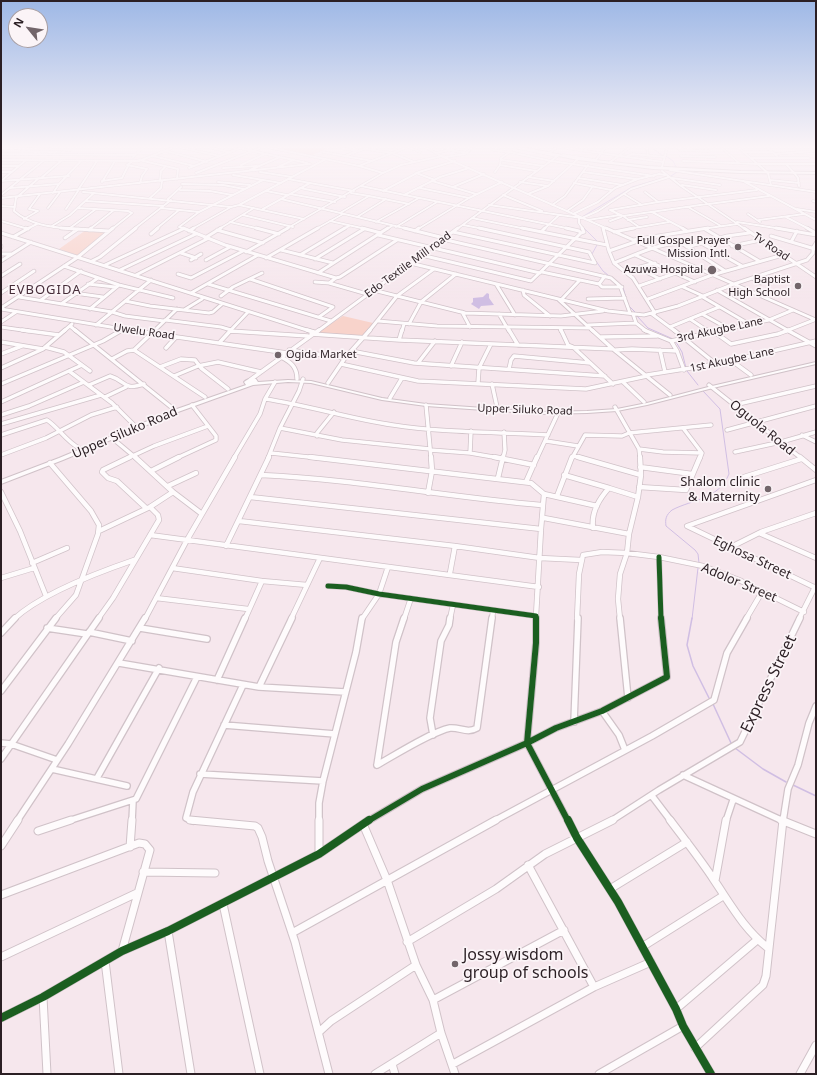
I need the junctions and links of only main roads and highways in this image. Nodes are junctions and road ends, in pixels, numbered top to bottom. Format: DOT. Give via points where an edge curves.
graph roads {
  1 [pos="816,362"];
  2 [pos="254,379"];
  3 [pos="302,381"];
  4 [pos="710,386"];
  5 [pos="616,408"];
  6 [pos="175,410"];
  7 [pos="15,475"];
  8 [pos="1,479"];
  9 [pos="1,482"];
  1 -- 4 [label="main road, Upper Siluko Road"];
  1 -- 4 [label="main road, Upper Siluko Road"];
  2 -- 3 [label="main road, Upper Siluko Road" via="275,382"];
  2 -- 3 [label="main road, Upper Siluko Road"];
  2 -- 6 [label="main road, Upper Siluko Road"];
  2 -- 6 [label="main road, Upper Siluko Road"];
  3 -- 5 [label="main road, Upper Siluko Road" via="328,383 390,398 428,403 542,410"];
  3 -- 5 [label="main road, Upper Siluko Road" via="382,399 426,405 558,413"];
  4 -- 5 [label="main road, Upper Siluko Road"];
  4 -- 5 [label="main road, Upper Siluko Road" via="647,404"];
  6 -- 7 [label="main road, Upper Siluko Road"];
  6 -- 7 [label="main road, Upper Siluko Road" via="112,438"];
  7 -- 8 [label="main road, Upper Siluko Road"];
  7 -- 9 [label="main road, Upper Siluko Road"];
}
